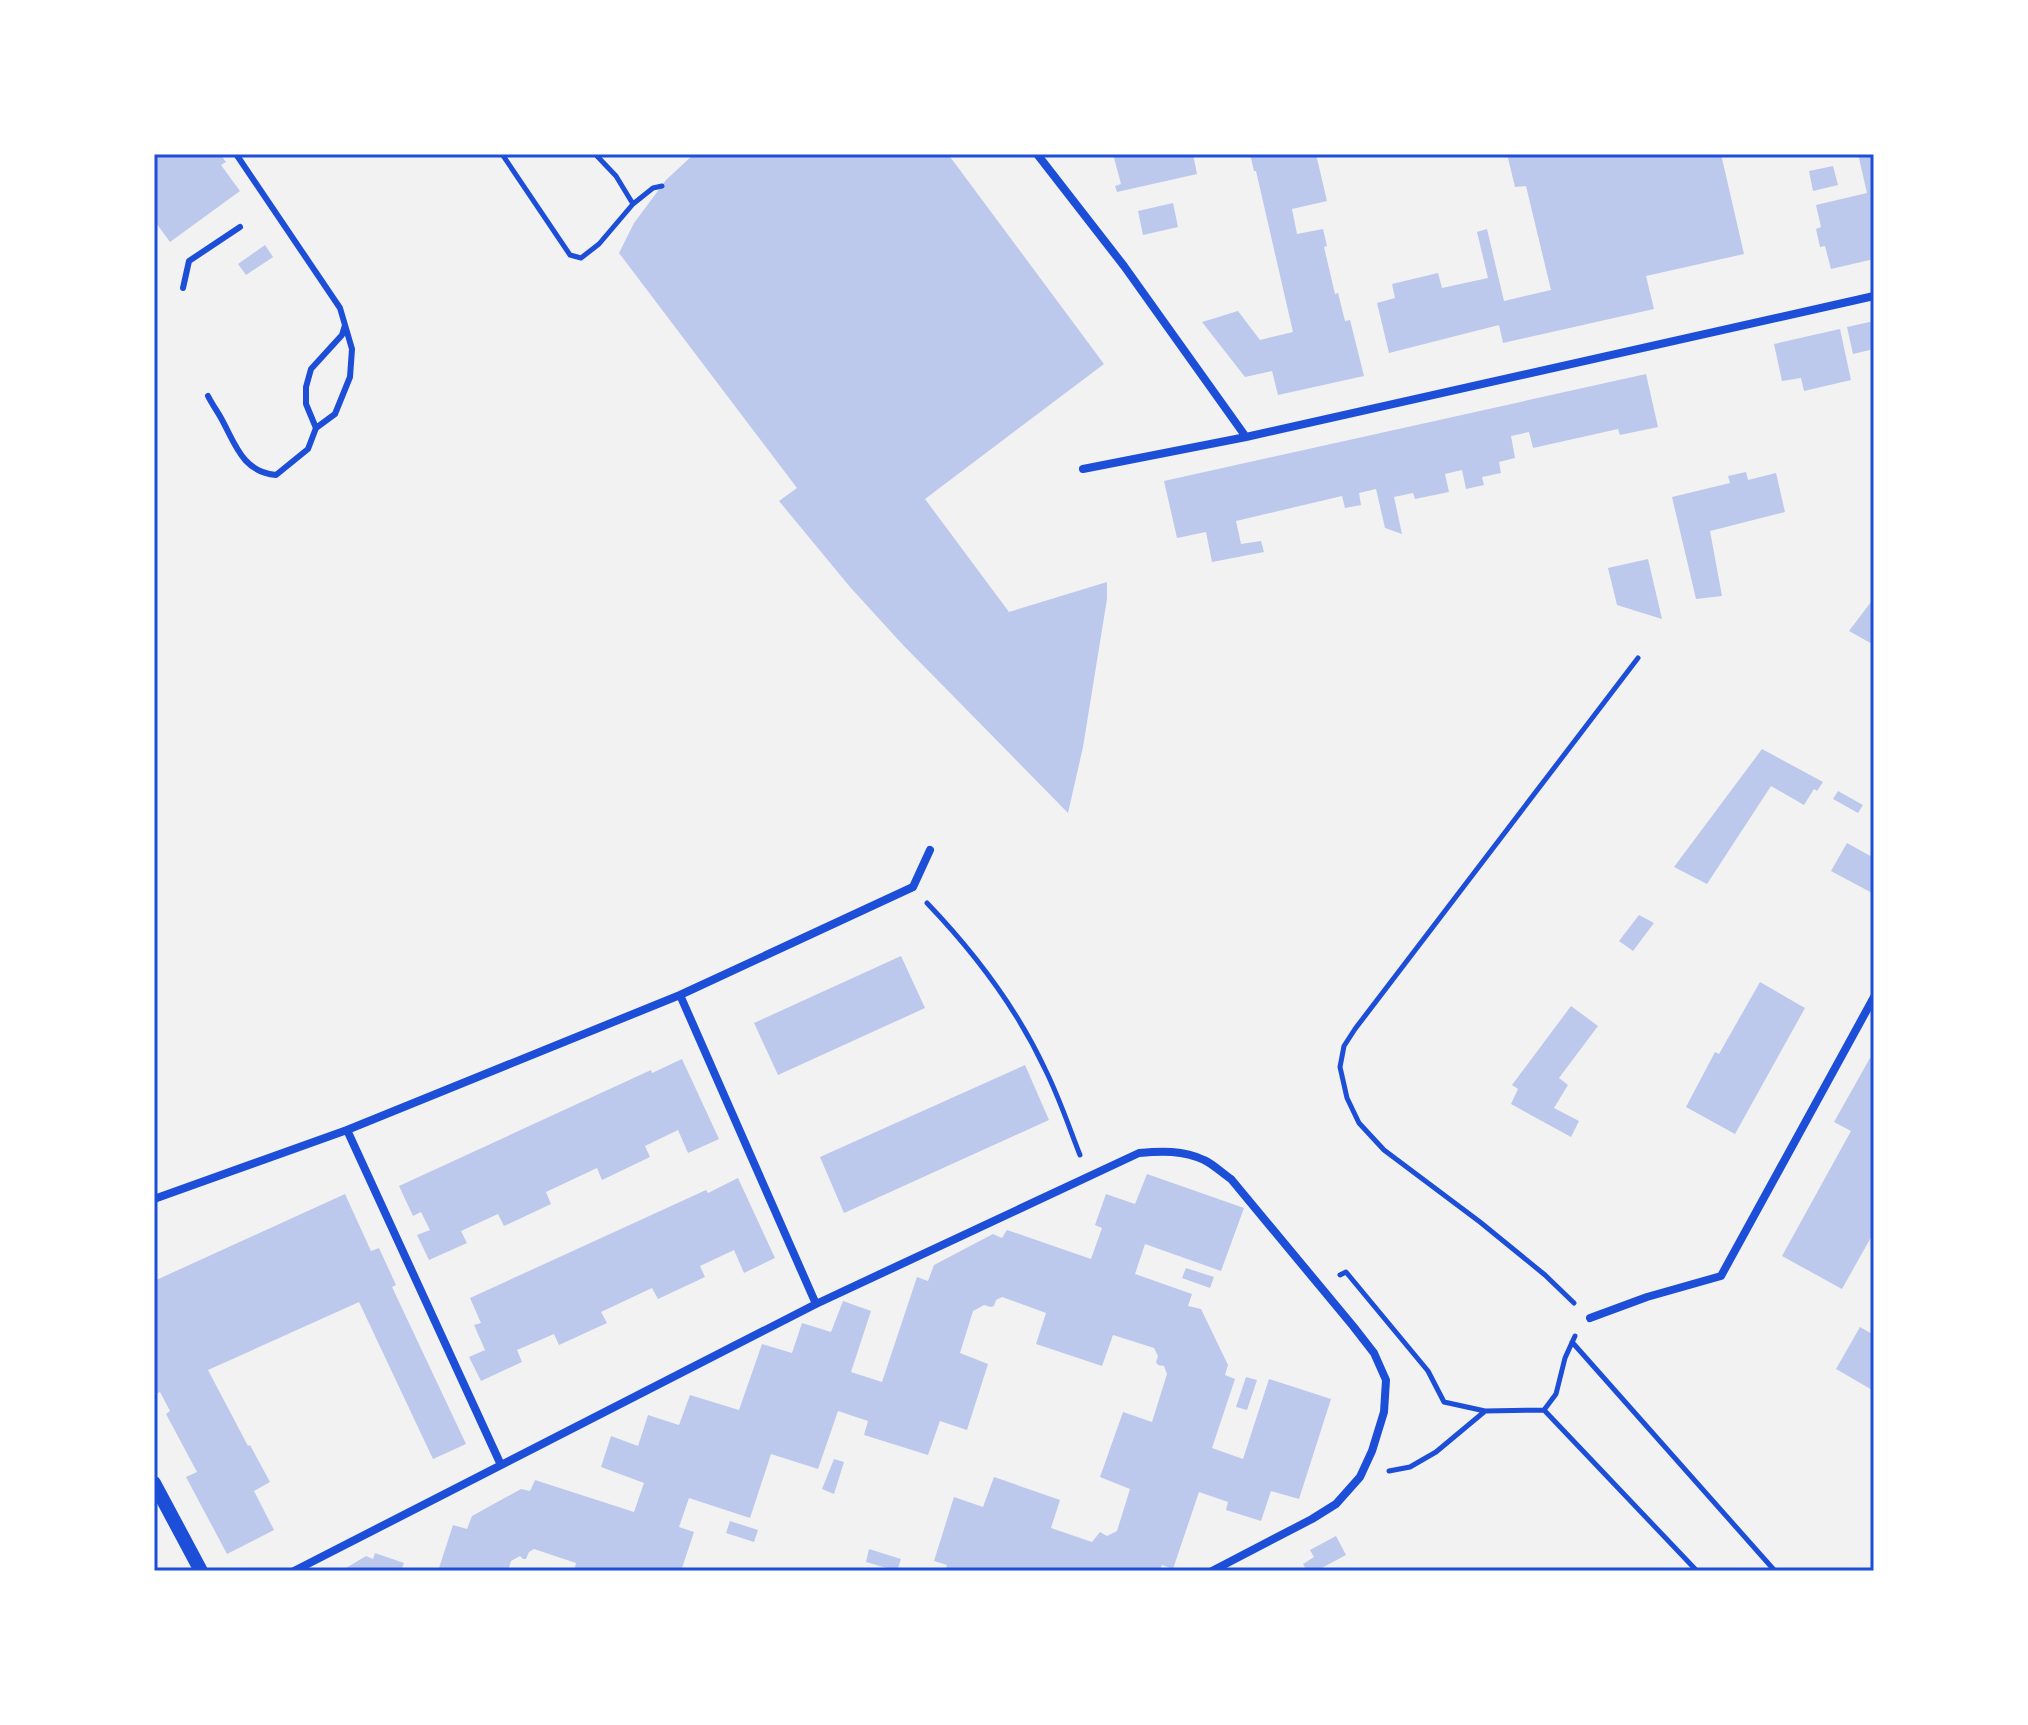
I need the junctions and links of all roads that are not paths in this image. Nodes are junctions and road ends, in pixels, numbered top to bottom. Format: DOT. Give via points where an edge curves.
graph roads {
  1 [pos="236,154"];
  2 [pos="1037,154"];
  3 [pos="240,227"];
  4 [pos="183,288"];
  5 [pos="1874,296"];
  6 [pos="345,325"];
  7 [pos="208,396"];
  8 [pos="316,428"];
  9 [pos="1246,437"];
  10 [pos="1083,469"];
  11 [pos="930,850"];
  12 [pos="680,995"];
  13 [pos="1874,997"];
  14 [pos="347,1130"];
  15 [pos="154,1199"];
  16 [pos="816,1304"];
  17 [pos="1590,1318"];
  18 [pos="501,1465"];
  19 [pos="154,1483"];
  20 [pos="201,1571"];
  21 [pos="294,1571"];
  22 [pos="1212,1571"];
  1 -- 6 [label="lane" via="340,308"];
  2 -- 9 [label="street"];
  3 -- 4 [label="lane" via="189,261"];
  5 -- 9 [label="street"];
  6 -- 8 [label="lane" via="352,349 350,377 335,414"];
  6 -- 8 [label="lane" via="311,369 306,404"];
  7 -- 8 [label="lane" via="233,446 264,474 276,475 308,449"];
  9 -- 10 [label="street"];
  11 -- 12 [label="street" via="913,887"];
  12 -- 14 [label="street"];
  12 -- 16 [label="street"];
  13 -- 17 [label="street" via="1721,1276"];
  14 -- 15 [label="street"];
  14 -- 18 [label="street"];
  16 -- 18 [label="street"];
  16 -- 22 [label="street" via="1139,1153 1162,1151 1205,1160 1231,1179 1360,1335 1386,1380 1384,1412 1372,1451 1360,1477 1336,1504"];
  18 -- 21 [label="street"];
  19 -- 20 [label="street"];
}
